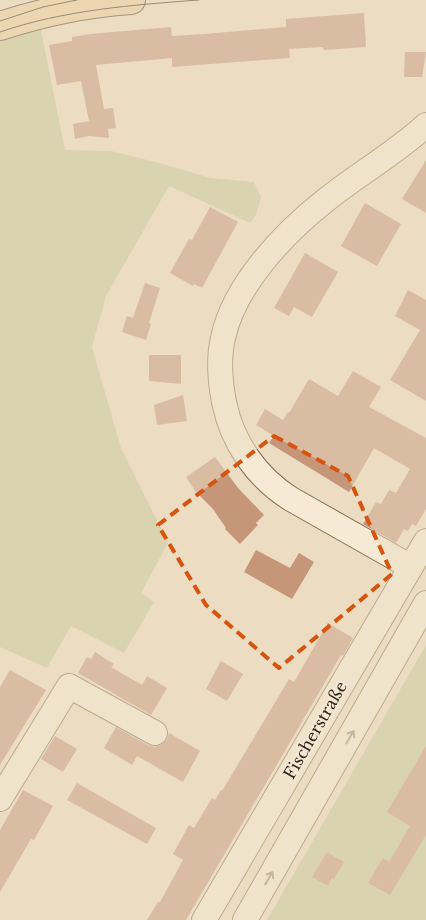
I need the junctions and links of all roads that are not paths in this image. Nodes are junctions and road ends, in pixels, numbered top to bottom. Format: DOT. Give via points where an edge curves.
graph roads {
  1 [pos="131,0"];
  2 [pos="0,26"];
  3 [pos="426,124"];
  4 [pos="426,541"];
  5 [pos="411,567"];
  6 [pos="426,603"];
  7 [pos="155,733"];
  8 [pos="0,799"];
  9 [pos="204,920"];
  10 [pos="245,920"];
  1 -- 2 [label="main road" via="78,5"];
  3 -- 5 [label="street" via="326,199 285,237 243,289 223,337 220,362 221,385 230,426 258,473 291,499"];
  4 -- 5 [label="street, Fischerstraße"];
  5 -- 9 [label="street, Fischerstraße"];
  10 -- 6 [label="street, Fischerstraße, one-way"];
  7 -- 8 [label="street" via="69,686"];
}
